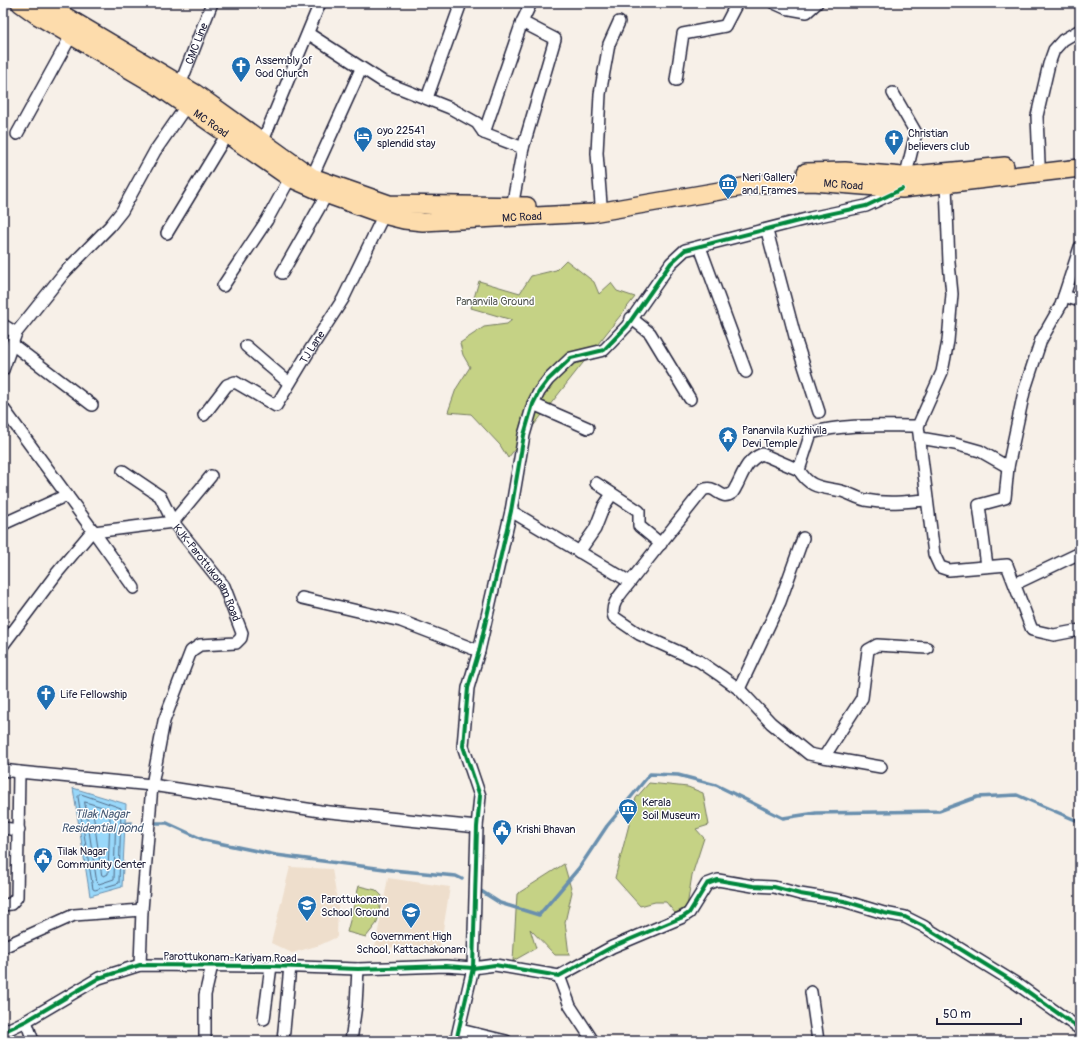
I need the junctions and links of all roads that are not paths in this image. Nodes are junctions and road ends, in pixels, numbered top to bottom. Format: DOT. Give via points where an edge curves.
graph roads {
  1 [pos="20,3"];
  2 [pos="43,3"];
  3 [pos="212,3"];
  4 [pos="320,3"];
  5 [pos="461,3"];
  6 [pos="531,3"];
  7 [pos="736,3"];
  8 [pos="774,3"];
  9 [pos="817,3"];
  10 [pos="522,22"];
  11 [pos="619,22"];
  12 [pos="1080,30"];
  13 [pos="72,34"];
  14 [pos="309,34"];
  15 [pos="361,69"];
  16 [pos="676,80"];
  17 [pos="893,93"];
  18 [pos="184,95"];
  19 [pos="427,98"];
  20 [pos="484,133"];
  21 [pos="18,134"];
  22 [pos="227,134"];
  23 [pos="262,143"];
  24 [pos="522,148"];
  25 [pos="1080,157"];
  26 [pos="1039,163"];
  27 [pos="1080,168"];
  28 [pos="312,177"];
  29 [pos="290,178"];
  30 [pos="903,182"];
  31 [pos="946,185"];
  32 [pos="327,194"];
  33 [pos="601,204"];
  34 [pos="512,207"];
  35 [pos="387,209"];
  36 [pos="767,231"];
  37 [pos="167,233"];
  38 [pos="700,247"];
  39 [pos="1080,247"];
  40 [pos="282,273"];
  41 [pos="223,286"];
  42 [pos="1064,296"];
  43 [pos="1080,301"];
  44 [pos="632,318"];
  45 [pos="3,326"];
  46 [pos="16,333"];
  47 [pos="12,344"];
  48 [pos="246,346"];
  49 [pos="3,370"];
  50 [pos="746,372"];
  51 [pos="289,384"];
  52 [pos="690,399"];
  53 [pos="533,404"];
  54 [pos="92,405"];
  55 [pos="3,408"];
  56 [pos="819,412"];
  57 [pos="204,415"];
  58 [pos="588,428"];
  59 [pos="919,432"];
  60 [pos="1008,467"];
  61 [pos="799,470"];
  62 [pos="123,471"];
  63 [pos="210,476"];
  64 [pos="596,483"];
  65 [pos="612,494"];
  66 [pos="67,495"];
  67 [pos="927,500"];
  68 [pos="511,511"];
  69 [pos="173,522"];
  70 [pos="3,524"];
  71 [pos="94,531"];
  72 [pos="803,538"];
  73 [pos="661,544"];
  74 [pos="579,552"];
  75 [pos="1080,553"];
  76 [pos="987,566"];
  77 [pos="630,582"];
  78 [pos="1015,584"];
  79 [pos="134,588"];
  80 [pos="302,598"];
  81 [pos="1080,630"];
  82 [pos="3,645"];
  83 [pos="927,648"];
  84 [pos="479,652"];
  85 [pos="739,689"];
  86 [pos="824,757"];
  87 [pos="881,767"];
  88 [pos="3,770"];
  89 [pos="19,772"];
  90 [pos="152,785"];
  91 [pos="477,826"];
  92 [pos="3,828"];
  93 [pos="19,830"];
  94 [pos="3,905"];
  95 [pos="142,910"];
  96 [pos="3,947"];
  97 [pos="140,965"];
  98 [pos="212,965"];
  99 [pos="270,966"];
  100 [pos="290,966"];
  101 [pos="472,968"];
  102 [pos="358,969"];
  103 [pos="559,976"];
  104 [pos="811,992"];
  105 [pos="264,1018"];
  106 [pos="26,1022"];
  107 [pos="1080,1029"];
  108 [pos="3,1032"];
  109 [pos="458,1036"];
  110 [pos="33,1041"];
  111 [pos="205,1041"];
  112 [pos="284,1041"];
  113 [pos="351,1041"];
  114 [pos="506,1041"];
  115 [pos="593,1041"];
  116 [pos="818,1041"];
  1 -- 13 [label="main road, MC Road"];
  2 -- 18 [label="main road, MC Road"];
  3 -- 18 [label="street, CMC Line"];
  4 -- 14 [label="street"];
  5 -- 19 [label="street"];
  6 -- 10 [label="street"];
  7 -- 16 [label="street" via="725,26 683,34"];
  8 -- 9 [label="street" via="785,8 808,12"];
  10 -- 20 [label="street"];
  10 -- 24 [label="street" via="555,39"];
  11 -- 33 [label="street" via="609,44 600,94 597,153"];
  12 -- 26 [label="street" via="1063,40 1054,50 1049,64 1037,116"];
  13 -- 18 [label="main road, MC Road" via="159,87"];
  13 -- 21 [label="street"];
  14 -- 15 [label="street"];
  14 -- 23 [label="street"];
  15 -- 19 [label="street" via="382,81"];
  15 -- 28 [label="street"];
  17 -- 30 [label="street" via="916,133"];
  18 -- 22 [label="main road, MC Road"];
  18 -- 23 [label="main road, MC Road" via="224,112"];
  18 -- 46 [label="street, CMC Line" via="122,211 64,273"];
  19 -- 20 [label="street" via="477,123"];
  20 -- 24 [label="street"];
  22 -- 29 [label="main road, MC Road"];
  22 -- 37 [label="street"];
  23 -- 28 [label="main road, MC Road"];
  24 -- 34 [label="street"];
  25 -- 26 [label="main road, MC Road"];
  26 -- 30 [label="main road, MC Road"];
  27 -- 31 [label="main road, MC Road"];
  28 -- 35 [label="main road, MC Road"];
  29 -- 32 [label="main road, MC Road"];
  29 -- 41 [label="street" via="267,220"];
  30 -- 31 [label="main road, MC Road"];
  30 -- 33 [label="main road, MC Road" via="845,171 784,172 715,182"];
  30 -- 35 [label="main road, MC Road" via="760,184 592,213 423,222 404,220"];
  30 -- 36 [label="street" via="866,206 810,218"];
  31 -- 59 [label="street" via="952,294 948,341 942,372"];
  32 -- 35 [label="main road, MC Road"];
  32 -- 40 [label="street"];
  33 -- 34 [label="main road, MC Road"];
  34 -- 35 [label="main road, MC Road"];
  35 -- 51 [label="street, TJ Lane" via="343,299"];
  36 -- 38 [label="street"];
  36 -- 56 [label="street" via="797,344"];
  38 -- 44 [label="street" via="685,250 671,263"];
  38 -- 50 [label="street"];
  39 -- 42 [label="street"];
  42 -- 43 [label="street"];
  42 -- 60 [label="street" via="1041,340 1024,392"];
  44 -- 52 [label="street" via="650,333"];
  44 -- 53 [label="street" via="604,350 571,358 548,380"];
  45 -- 46 [label="street"];
  46 -- 47 [label="street, CMC Line"];
  47 -- 49 [label="street, CMC Line"];
  47 -- 54 [label="street"];
  48 -- 51 [label="street"];
  51 -- 57 [label="street, TJ Lane" via="276,406 238,383 230,383"];
  53 -- 58 [label="street"];
  53 -- 68 [label="street" via="524,434"];
  55 -- 66 [label="street"];
  59 -- 60 [label="street" via="980,451"];
  59 -- 61 [label="street" via="859,425 811,433"];
  59 -- 67 [label="street"];
  60 -- 76 [label="street" via="1005,498 979,505"];
  61 -- 67 [label="street" via="811,483 864,500 891,503"];
  61 -- 73 [label="street" via="762,454 751,459 733,493 726,496 713,488 703,490"];
  62 -- 69 [label="street" via="160,496"];
  63 -- 69 [label="street"];
  64 -- 65 [label="street"];
  65 -- 73 [label="street" via="639,511 639,526"];
  65 -- 74 [label="street" via="595,529"];
  66 -- 70 [label="street"];
  66 -- 71 [label="street"];
  67 -- 76 [label="street" via="934,554 940,568 949,570"];
  68 -- 74 [label="street"];
  68 -- 84 [label="street"];
  69 -- 71 [label="street, KJK-Parottukonam Road"];
  69 -- 90 [label="street, KJK-Parottukonam Road" via="224,586 242,632 236,643 200,645 191,651 164,721"];
  71 -- 79 [label="street"];
  71 -- 82 [label="street" via="57,573"];
  72 -- 85 [label="street" via="780,602"];
  73 -- 77 [label="street"];
  74 -- 77 [label="street"];
  75 -- 78 [label="street"];
  76 -- 78 [label="street" via="1007,565"];
  77 -- 85 [label="street" via="616,601 612,611 614,617 639,634 699,661"];
  78 -- 81 [label="street" via="1032,630 1054,635"];
  80 -- 84 [label="street" via="401,621"];
  83 -- 86 [label="street" via="877,645 868,650 862,698"];
  84 -- 91 [label="street" via="468,688 463,746 480,796"];
  85 -- 86 [label="street" via="771,722 809,754"];
  86 -- 87 [label="street"];
  88 -- 89 [label="street"];
  89 -- 90 [label="street"];
  89 -- 93 [label="street"];
  90 -- 91 [label="street" via="320,811"];
  90 -- 95 [label="street"];
  91 -- 101 [label="street"];
  92 -- 93 [label="street"];
  93 -- 94 [label="street" via="17,897 11,904"];
  95 -- 96 [label="street" via="74,915"];
  95 -- 97 [label="street"];
  97 -- 98 [label="street, Parottukonam-Kariyam Road"];
  97 -- 106 [label="street, Parottukonam-Kariyam Road" via="99,978"];
  98 -- 99 [label="street, Parottukonam-Kariyam Road"];
  98 -- 111 [label="street" via="205,996"];
  99 -- 100 [label="street, Parottukonam-Kariyam Road"];
  99 -- 105 [label="street"];
  100 -- 102 [label="street, Parottukonam-Kariyam Road"];
  100 -- 112 [label="street"];
  101 -- 102 [label="street, Parottukonam-Kariyam Road" via="446,966"];
  101 -- 103 [label="street, Parottukonam-Kariyam Road" via="495,965"];
  101 -- 109 [label="street"];
  102 -- 113 [label="street"];
  103 -- 107 [label="street" via="612,947 683,917 689,913 707,884 718,880 774,887 905,917 1017,984"];
  103 -- 115 [label="street" via="570,1006"];
  104 -- 116 [label="street"];
  106 -- 108 [label="street, Parottukonam-Kariyam Road"];
  106 -- 110 [label="street"];
  109 -- 114 [label="street"];
}
